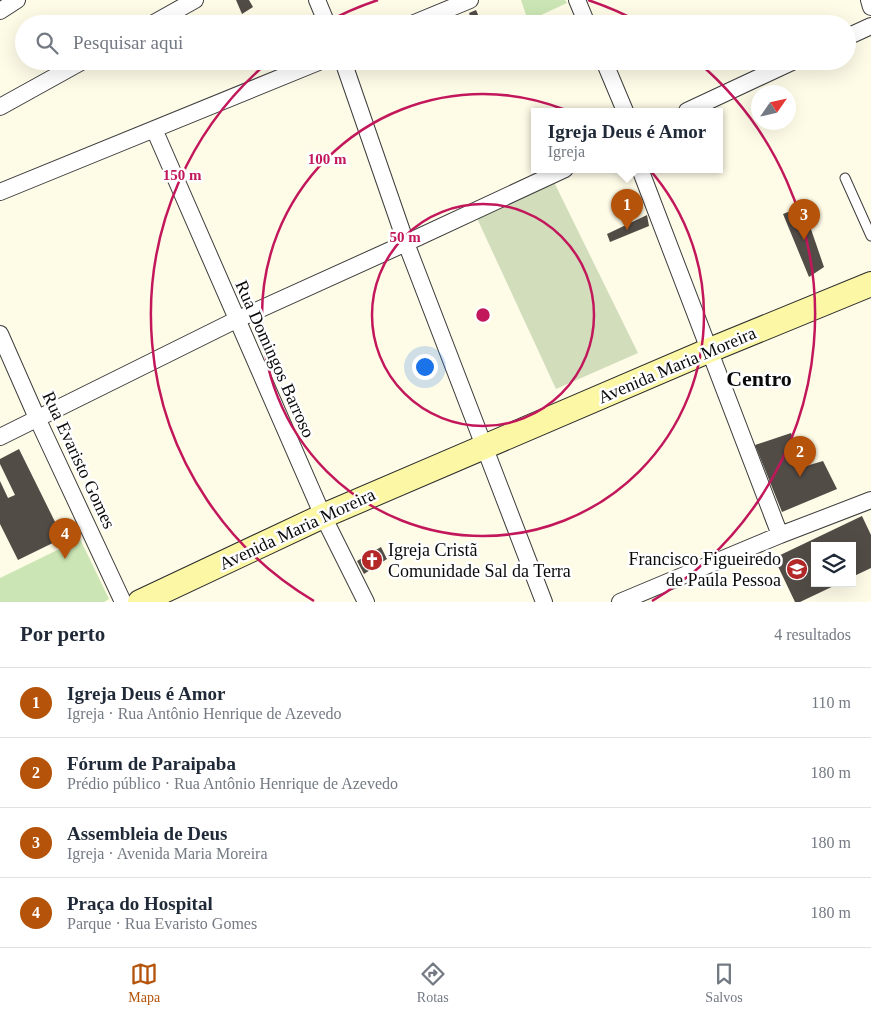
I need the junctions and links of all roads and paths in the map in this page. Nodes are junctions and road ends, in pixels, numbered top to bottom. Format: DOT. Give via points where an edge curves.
graph roads {
  1 [pos="17,0"];
  2 [pos="195,0"];
  3 [pos="317,0"];
  4 [pos="470,0"];
  5 [pos="577,0"];
  6 [pos="868,0"];
  7 [pos="871,7"];
  8 [pos="0,11"];
  9 [pos="168,15"];
  10 [pos="323,15"];
  11 [pos="434,15"];
  12 [pos="583,15"];
  13 [pos="871,26"];
  14 [pos="856,33"];
  15 [pos="67,70"];
  16 [pos="299,70"];
  17 [pos="346,70"];
  18 [pos="608,70"];
  19 [pos="775,70"];
  20 [pos="0,107"];
  21 [pos="624,108"];
  22 [pos="693,108"];
  23 [pos="154,129"];
  24 [pos="556,173"];
  25 [pos="642,173"];
  26 [pos="846,178"];
  27 [pos="0,192"];
  28 [pos="871,236"];
  29 [pos="406,243"];
  30 [pos="871,284"];
  31 [pos="236,320"];
  32 [pos="0,334"];
  33 [pos="710,350"];
  34 [pos="37,418"];
  35 [pos="0,437"];
  36 [pos="483,447"];
  37 [pos="871,500"];
  38 [pos="323,516"];
  39 [pos="780,535"];
  40 [pos="123,602"];
  41 [pos="140,602"];
  42 [pos="366,602"];
  43 [pos="544,602"];
  44 [pos="620,602"];
  1 -- 8 [label="street"];
  2 -- 9 [label="street"];
  3 -- 10 [label="street"];
  4 -- 11 [label="street"];
  5 -- 12 [label="street"];
  6 -- 7 [label="street"];
  13 -- 14 [label="street"];
  15 -- 20 [label="street"];
  16 -- 23 [label="street"];
  17 -- 29 [label="street"];
  18 -- 21 [label="street"];
  19 -- 22 [label="street"];
  23 -- 27 [label="street"];
  23 -- 31 [label="street, Rua Domingos Barroso"];
  24 -- 29 [label="street"];
  25 -- 33 [label="street"];
  26 -- 28 [label="lane"];
  29 -- 31 [label="street"];
  29 -- 36 [label="street"];
  30 -- 33 [label="main road, Avenida Maria Moreira"];
  31 -- 34 [label="street"];
  31 -- 38 [label="street, Rua Domingos Barroso"];
  32 -- 34 [label="street, Rua Evaristo Gomes"];
  33 -- 36 [label="main road, Avenida Maria Moreira"];
  33 -- 39 [label="street"];
  34 -- 35 [label="street"];
  34 -- 40 [label="street, Rua Evaristo Gomes"];
  36 -- 38 [label="main road, Avenida Maria Moreira"];
  36 -- 43 [label="street"];
  37 -- 39 [label="street"];
  38 -- 41 [label="main road, Avenida Maria Moreira"];
  38 -- 42 [label="street, Rua Domingos Barroso"];
  39 -- 44 [label="street"];
}
